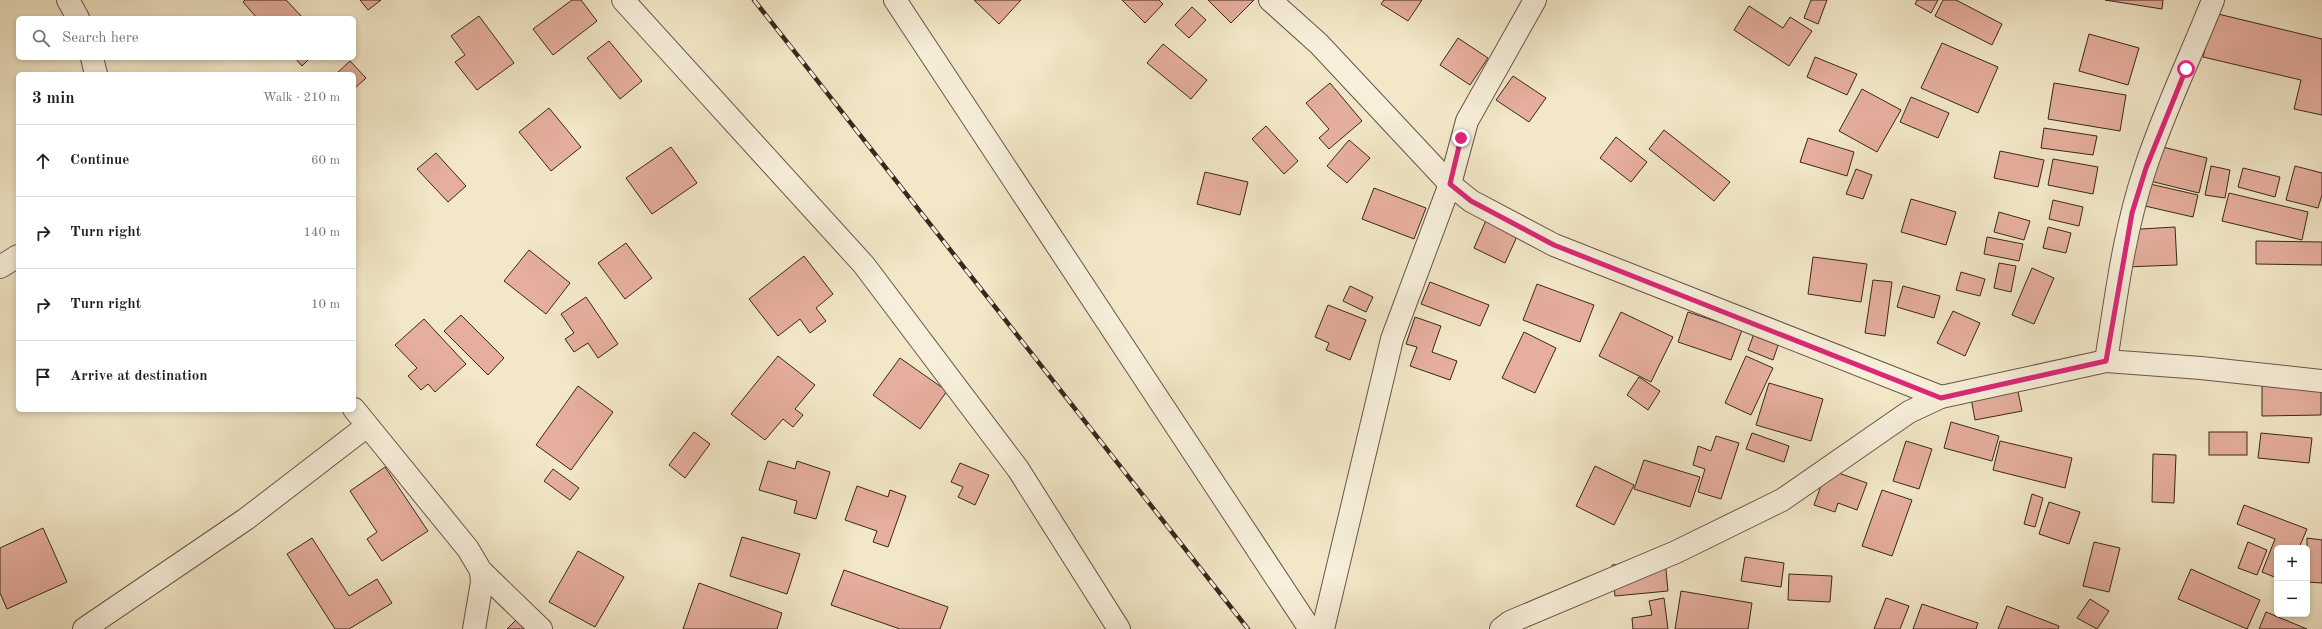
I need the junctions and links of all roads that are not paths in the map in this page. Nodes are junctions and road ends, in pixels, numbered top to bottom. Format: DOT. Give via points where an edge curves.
graph roads {
  1 [pos="68,0"];
  2 [pos="623,0"];
  3 [pos="895,0"];
  4 [pos="1270,0"];
  5 [pos="1535,0"];
  6 [pos="2213,0"];
  7 [pos="77,16"];
  8 [pos="92,60"];
  9 [pos="96,72"];
  10 [pos="1450,184"];
  11 [pos="16,257"];
  12 [pos="0,267"];
  13 [pos="2106,361"];
  14 [pos="2322,381"];
  15 [pos="1941,398"];
  16 [pos="360,417"];
  17 [pos="481,571"];
  18 [pos="84,629"];
  19 [pos="474,629"];
  20 [pos="541,629"];
  21 [pos="1120,629"];
  22 [pos="1310,629"];
  23 [pos="1323,629"];
  24 [pos="1501,629"];
  1 -- 7 [label="street"];
  2 -- 21 [label="street" via="864,265 1018,469"];
  3 -- 22 [label="street"];
  4 -- 10 [label="street" via="1319,44"];
  5 -- 10 [label="street" via="1467,121"];
  6 -- 13 [label="street" via="2141,183 2121,267"];
  8 -- 9 [label="street"];
  10 -- 15 [label="street" via="1471,201 1554,245"];
  10 -- 23 [label="street" via="1392,339"];
  11 -- 12 [label="street"];
  13 -- 14 [label="street"];
  13 -- 15 [label="street"];
  15 -- 24 [label="street" via="1909,412 1782,500 1676,552 1510,622"];
  16 -- 17 [label="street" via="468,549"];
  16 -- 18 [label="street" via="246,519"];
  17 -- 19 [label="street" via="482,582"];
  17 -- 20 [label="street"];
}
